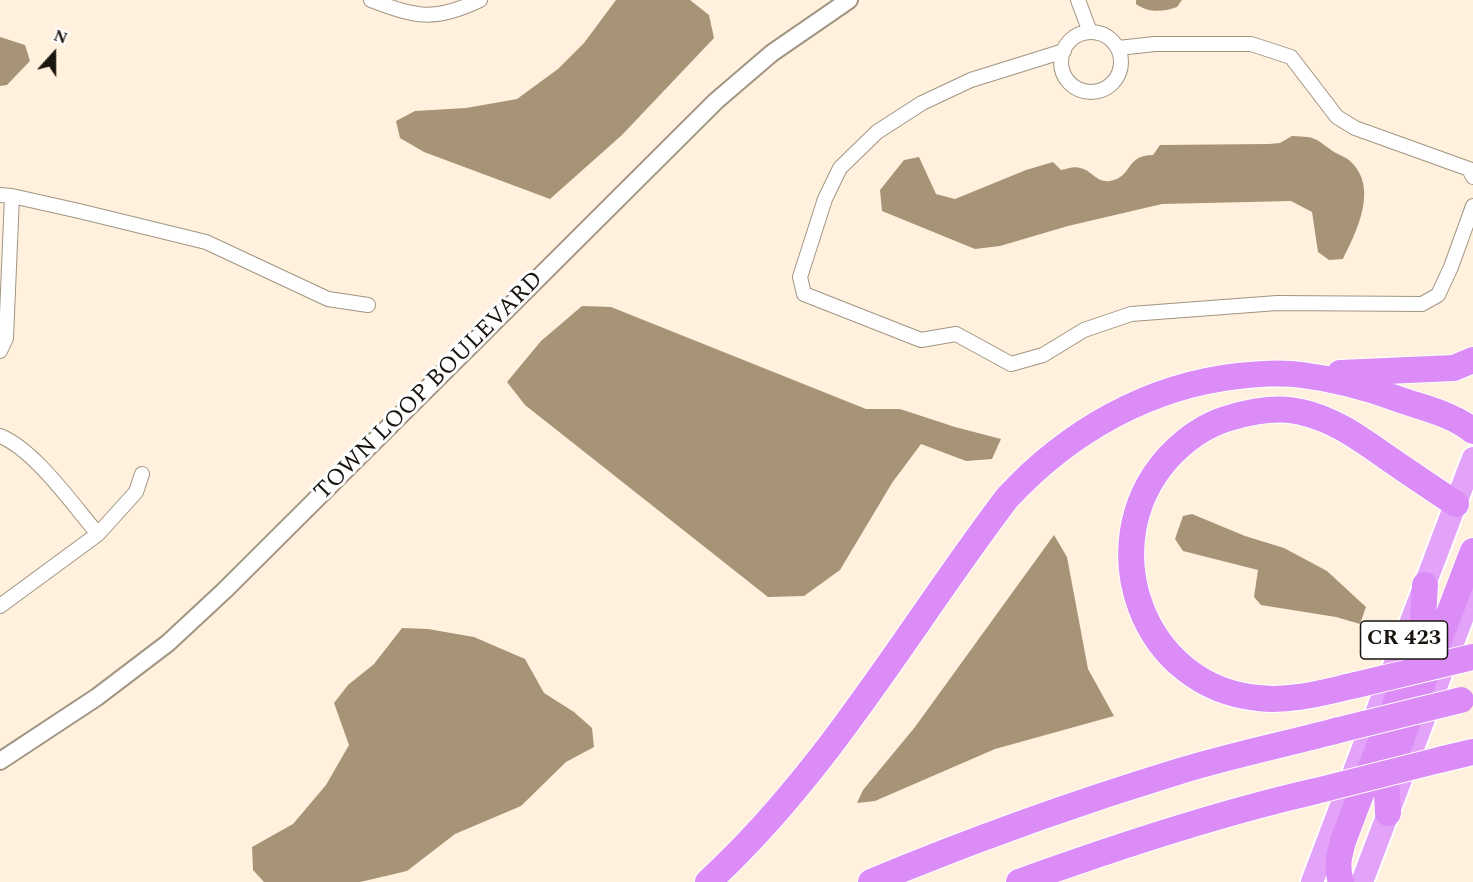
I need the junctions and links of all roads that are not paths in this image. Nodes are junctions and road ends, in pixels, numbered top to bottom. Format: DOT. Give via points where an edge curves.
graph roads {
  1 [pos="371,0"];
  2 [pos="480,0"];
  3 [pos="849,0"];
  4 [pos="1078,0"];
  5 [pos="1090,32"];
  6 [pos="1118,48"];
  7 [pos="1064,51"];
  8 [pos="1473,177"];
  9 [pos="6,195"];
  10 [pos="1473,206"];
  11 [pos="368,305"];
  12 [pos="0,351"];
  13 [pos="1473,360"];
  14 [pos="1301,375"];
  15 [pos="1473,431"];
  16 [pos="0,436"];
  17 [pos="1473,458"];
  18 [pos="142,474"];
  19 [pos="1456,504"];
  20 [pos="98,534"];
  21 [pos="1473,551"];
  22 [pos="1425,585"];
  23 [pos="1473,590"];
  24 [pos="0,606"];
  25 [pos="1473,657"];
  26 [pos="1467,698"];
  27 [pos="1473,752"];
  28 [pos="0,761"];
  29 [pos="1388,813"];
  30 [pos="708,882"];
  31 [pos="871,882"];
  32 [pos="1019,882"];
  33 [pos="1312,882"];
  34 [pos="1341,882"];
  35 [pos="1362,882"];
  1 -- 2 [label="street" via="409,14 441,14"];
  3 -- 28 [label="street, TOWN LOOP BOULEVARD" via="772,53 716,101 234,582 168,643 97,697"];
  4 -- 5 [label="street"];
  5 -- 6 [label="street" via="1106,36"];
  5 -- 7 [label="street" via="1074,38"];
  6 -- 7 [label="street" via="1118,76 1112,84 1094,92 1084,91 1067,79 1062,61"];
  6 -- 8 [label="street" via="1155,44 1251,45 1291,57 1337,117 1355,128 1469,169"];
  7 -- 10 [label="street" via="971,80 922,103 877,132 840,168 825,199 800,277 804,294 921,340 956,334 1011,364 1043,355 1084,330 1131,314 1277,303 1422,304 1438,295"];
  9 -- 11 [label="street" via="206,242 328,299"];
  9 -- 12 [label="street" via="6,338"];
  13 -- 14 [label="highway" via="1454,368"];
  14 -- 15 [label="highway" via="1375,391 1448,417"];
  14 -- 30 [label="highway" via="1218,378 1152,396 1100,422 1054,452 1007,498 807,775"];
  16 -- 20 [label="street" via="12,440 44,470"];
  17 -- 19 [label="highway, CR 423"];
  18 -- 20 [label="street" via="136,492"];
  19 -- 22 [label="highway, CR 423"];
  19 -- 25 [label="highway, bridge" via="1341,425 1298,411 1243,413 1195,434 1155,473 1134,519 1131,568 1147,625 1163,648 1205,682 1231,693 1257,698 1307,697"];
  20 -- 24 [label="street"];
  21 -- 29 [label="highway" via="1386,779"];
  22 -- 33 [label="highway, CR 423"];
  22 -- 34 [label="highway" via="1422,634 1343,841 1338,858"];
  23 -- 29 [label="highway, CR 423"];
  26 -- 31 [label="highway, bridge" via="1113,792"];
  27 -- 32 [label="highway, bridge" via="1254,805"];
  29 -- 35 [label="highway, CR 423"];
}
